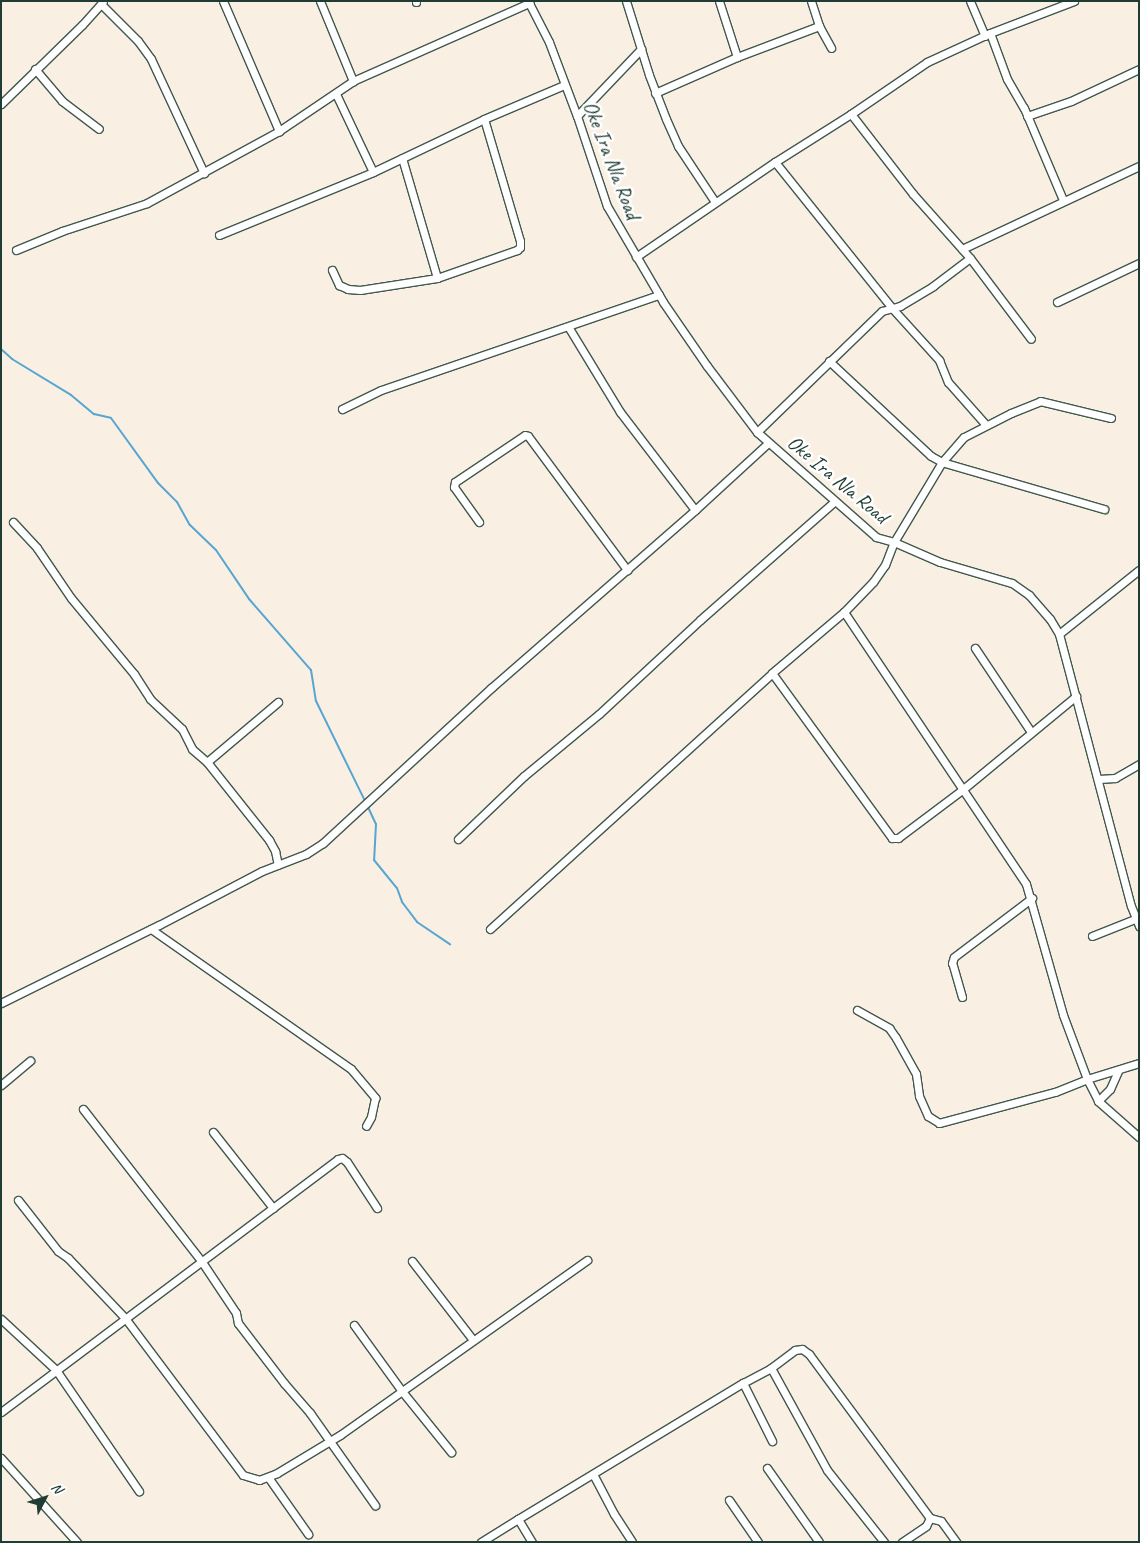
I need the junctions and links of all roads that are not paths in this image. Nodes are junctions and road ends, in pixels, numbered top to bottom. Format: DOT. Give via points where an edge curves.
graph roads {
  1 [pos="223,1"];
  2 [pos="320,1"];
  3 [pos="626,1"];
  4 [pos="719,1"];
  5 [pos="811,1"];
  6 [pos="970,1"];
  7 [pos="1074,1"];
  8 [pos="529,2"];
  9 [pos="102,3"];
  10 [pos="819,26"];
  11 [pos="988,34"];
  12 [pos="831,48"];
  13 [pos="640,49"];
  14 [pos="737,57"];
  15 [pos="35,69"];
  16 [pos="1139,69"];
  17 [pos="353,81"];
  18 [pos="564,85"];
  19 [pos="655,93"];
  20 [pos="336,94"];
  21 [pos="1,104"];
  22 [pos="851,114"];
  23 [pos="577,116"];
  24 [pos="1027,116"];
  25 [pos="484,119"];
  26 [pos="99,129"];
  27 [pos="279,131"];
  28 [pos="402,158"];
  29 [pos="776,162"];
  30 [pos="1139,166"];
  31 [pos="373,172"];
  32 [pos="204,173"];
  33 [pos="1063,200"];
  34 [pos="716,202"];
  35 [pos="219,235"];
  36 [pos="962,249"];
  37 [pos="16,250"];
  38 [pos="636,257"];
  39 [pos="970,258"];
  40 [pos="1139,263"];
  41 [pos="332,270"];
  42 [pos="437,278"];
  43 [pos="659,296"];
  44 [pos="1057,302"];
  45 [pos="891,307"];
  46 [pos="569,328"];
  47 [pos="1031,339"];
  48 [pos="829,361"];
  49 [pos="342,409"];
  50 [pos="1110,418"];
  51 [pos="986,424"];
  52 [pos="757,432"];
  53 [pos="768,443"];
  54 [pos="942,462"];
  55 [pos="834,502"];
  56 [pos="1104,509"];
  57 [pos="695,510"];
  58 [pos="13,522"];
  59 [pos="479,522"];
  60 [pos="894,542"];
  61 [pos="627,570"];
  62 [pos="1137,572"];
  63 [pos="1139,582"];
  64 [pos="844,612"];
  65 [pos="1059,634"];
  66 [pos="975,648"];
  67 [pos="772,673"];
  68 [pos="1076,696"];
  69 [pos="278,702"];
  70 [pos="1031,732"];
  71 [pos="207,762"];
  72 [pos="1139,764"];
  73 [pos="1099,778"];
  74 [pos="962,790"];
  75 [pos="458,838"];
  76 [pos="278,865"];
  77 [pos="1032,898"];
  78 [pos="1135,919"];
  79 [pos="1139,926"];
  80 [pos="151,929"];
  81 [pos="490,929"];
  82 [pos="1092,936"];
  83 [pos="962,997"];
  84 [pos="1,1003"];
  85 [pos="857,1010"];
  86 [pos="30,1061"];
  87 [pos="1139,1062"];
  88 [pos="1118,1070"];
  89 [pos="1087,1079"];
  90 [pos="1,1085"];
  91 [pos="1098,1101"];
  92 [pos="83,1109"];
  93 [pos="366,1126"];
  94 [pos="213,1132"];
  95 [pos="1139,1137"];
  96 [pos="18,1200"];
  97 [pos="273,1208"];
  98 [pos="377,1208"];
  99 [pos="587,1260"];
  100 [pos="412,1261"];
  101 [pos="202,1262"];
  102 [pos="125,1318"];
  103 [pos="1,1320"];
  104 [pos="354,1325"];
  105 [pos="473,1340"];
  106 [pos="771,1368"];
  107 [pos="56,1370"];
  108 [pos="743,1382"];
  109 [pos="401,1390"];
  110 [pos="1,1412"];
  111 [pos="330,1440"];
  112 [pos="772,1441"];
  113 [pos="451,1452"];
  114 [pos="1,1458"];
  115 [pos="767,1468"];
  116 [pos="593,1474"];
  117 [pos="268,1477"];
  118 [pos="139,1490"];
  119 [pos="729,1500"];
  120 [pos="374,1505"];
  121 [pos="930,1518"];
  122 [pos="518,1519"];
  123 [pos="308,1534"];
  124 [pos="905,1541"];
  125 [pos="78,1542"];
  126 [pos="481,1542"];
  127 [pos="532,1542"];
  128 [pos="632,1542"];
  129 [pos="758,1542"];
  130 [pos="819,1542"];
  131 [pos="884,1542"];
  132 [pos="956,1542"];
  1 -- 27 [label="street"];
  2 -- 17 [label="street"];
  3 -- 13 [label="street"];
  4 -- 14 [label="street"];
  5 -- 10 [label="street"];
  6 -- 11 [label="street"];
  7 -- 11 [label="street"];
  8 -- 17 [label="street"];
  8 -- 18 [label="street, Oke Ira Nla Road" via="549,42"];
  9 -- 15 [label="street"];
  9 -- 32 [label="street" via="152,59"];
  10 -- 12 [label="street"];
  10 -- 14 [label="street"];
  11 -- 22 [label="street" via="927,62"];
  11 -- 24 [label="street"];
  13 -- 19 [label="street"];
  13 -- 23 [label="street"];
  14 -- 19 [label="street"];
  15 -- 21 [label="street"];
  15 -- 26 [label="street" via="62,101"];
  16 -- 24 [label="street" via="1071,101"];
  17 -- 20 [label="street"];
  18 -- 23 [label="street, Oke Ira Nla Road"];
  18 -- 25 [label="street"];
  19 -- 34 [label="street" via="678,146"];
  20 -- 27 [label="street"];
  20 -- 31 [label="street"];
  22 -- 29 [label="street"];
  22 -- 36 [label="street" via="913,194"];
  23 -- 38 [label="street, Oke Ira Nla Road" via="607,206"];
  24 -- 33 [label="street"];
  25 -- 28 [label="street"];
  25 -- 42 [label="street" via="520,246 517,250"];
  27 -- 32 [label="street"];
  28 -- 31 [label="street"];
  28 -- 42 [label="street"];
  29 -- 34 [label="street"];
  29 -- 45 [label="street"];
  30 -- 33 [label="street"];
  31 -- 35 [label="street"];
  32 -- 37 [label="street" via="147,202"];
  33 -- 36 [label="street"];
  34 -- 38 [label="street"];
  36 -- 39 [label="street"];
  38 -- 43 [label="street, Oke Ira Nla Road"];
  39 -- 45 [label="street" via="933,286 900,306"];
  39 -- 47 [label="street"];
  40 -- 44 [label="street"];
  41 -- 42 [label="street" via="340,285 360,290"];
  43 -- 46 [label="street"];
  43 -- 52 [label="street, Oke Ira Nla Road"];
  45 -- 48 [label="street" via="882,311"];
  45 -- 51 [label="street" via="939,360 948,382"];
  46 -- 49 [label="street" via="381,390"];
  46 -- 57 [label="street" via="620,412"];
  48 -- 52 [label="street"];
  48 -- 54 [label="street" via="931,456"];
  50 -- 51 [label="street" via="1040,401"];
  51 -- 54 [label="street" via="964,437"];
  52 -- 53 [label="street, Oke Ira Nla Road"];
  53 -- 55 [label="street, Oke Ira Nla Road"];
  53 -- 57 [label="street"];
  54 -- 56 [label="street"];
  54 -- 60 [label="street"];
  55 -- 60 [label="street, Oke Ira Nla Road" via="876,537"];
  55 -- 75 [label="street"];
  57 -- 61 [label="street"];
  58 -- 71 [label="street" via="37,548 71,598 134,674 150,700 182,730 192,749"];
  59 -- 61 [label="street" via="454,487 455,482 525,435"];
  60 -- 64 [label="street" via="885,565 873,582"];
  60 -- 65 [label="street, Oke Ira Nla Road" via="940,562 1012,583 1041,607"];
  61 -- 76 [label="street" via="491,688 330,838 306,854"];
  62 -- 63 [label="street"];
  62 -- 65 [label="street"];
  64 -- 67 [label="street"];
  64 -- 74 [label="street"];
  65 -- 68 [label="street, Oke Ira Nla Road"];
  66 -- 70 [label="street"];
  67 -- 74 [label="street" via="892,838 898,838"];
  67 -- 81 [label="street"];
  68 -- 70 [label="street"];
  68 -- 73 [label="street, Oke Ira Nla Road"];
  69 -- 71 [label="street"];
  70 -- 74 [label="street"];
  71 -- 76 [label="street" via="269,840"];
  72 -- 73 [label="street" via="1115,778"];
  73 -- 78 [label="street, Oke Ira Nla Road"];
  74 -- 77 [label="street" via="1026,884"];
  76 -- 80 [label="street"];
  77 -- 83 [label="street" via="954,957 952,963"];
  77 -- 89 [label="street" via="1063,1015"];
  78 -- 79 [label="street, Oke Ira Nla Road"];
  78 -- 82 [label="street"];
  80 -- 84 [label="street"];
  80 -- 93 [label="street" via="351,1068 374,1098 372,1117"];
  85 -- 89 [label="street" via="889,1028 916,1074 919,1096 928,1116 939,1123 1055,1092"];
  86 -- 90 [label="street"];
  87 -- 88 [label="street"];
  88 -- 89 [label="street"];
  88 -- 91 [label="street" via="1110,1089"];
  89 -- 91 [label="street"];
  91 -- 95 [label="street"];
  92 -- 101 [label="street"];
  94 -- 97 [label="street"];
  96 -- 102 [label="street" via="58,1251"];
  97 -- 98 [label="street" via="328,1165 342,1158"];
  97 -- 101 [label="street"];
  99 -- 105 [label="street"];
  100 -- 105 [label="street"];
  101 -- 102 [label="street"];
  101 -- 111 [label="street" via="236,1313 238,1323"];
  102 -- 107 [label="street"];
  102 -- 117 [label="street" via="243,1475 260,1480"];
  103 -- 107 [label="street"];
  104 -- 109 [label="street"];
  105 -- 109 [label="street"];
  106 -- 108 [label="street"];
  106 -- 121 [label="street" via="795,1350 802,1349 809,1354"];
  106 -- 131 [label="street" via="827,1470"];
  107 -- 110 [label="street"];
  107 -- 118 [label="street"];
  108 -- 112 [label="street"];
  108 -- 116 [label="street"];
  109 -- 111 [label="street"];
  109 -- 113 [label="street"];
  111 -- 117 [label="street"];
  111 -- 120 [label="street"];
  114 -- 125 [label="street"];
  115 -- 130 [label="street"];
  116 -- 122 [label="street"];
  116 -- 128 [label="street"];
  117 -- 123 [label="street"];
  119 -- 129 [label="street"];
  121 -- 124 [label="street" via="926,1526"];
  121 -- 132 [label="street" via="941,1521"];
  122 -- 126 [label="street"];
  122 -- 127 [label="street"];
}
